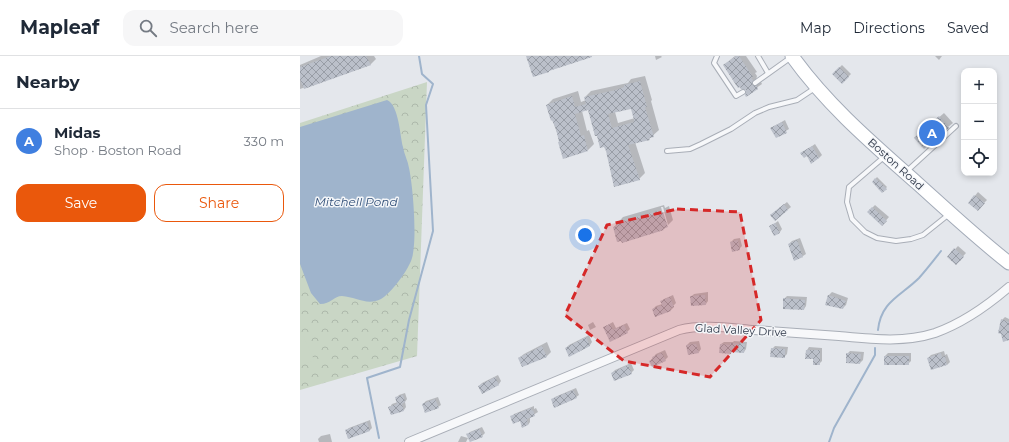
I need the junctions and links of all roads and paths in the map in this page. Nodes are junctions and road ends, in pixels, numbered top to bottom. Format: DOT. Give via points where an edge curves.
graph roads {
  1 [pos="717,56"];
  2 [pos="758,56"];
  3 [pos="792,56"];
  4 [pos="768,73"];
  5 [pos="755,83"];
  6 [pos="817,87"];
  7 [pos="743,92"];
  8 [pos="956,126"];
  9 [pos="667,151"];
  10 [pos="886,155"];
  11 [pos="905,172"];
  12 [pos="951,213"];
  13 [pos="1009,263"];
  14 [pos="1009,287"];
  15 [pos="409,442"];
  1 -- 7 [label="lane" via="714,63 736,96"];
  2 -- 4 [label="lane"];
  3 -- 4 [label="lane"];
  3 -- 6 [label="main road, Boston Road"];
  4 -- 5 [label="lane"];
  6 -- 9 [label="lane" via="797,100 755,113 723,134 695,147"];
  6 -- 10 [label="main road, Boston Road"];
  8 -- 11 [label="lane"];
  10 -- 11 [label="main road, Boston Road"];
  10 -- 12 [label="lane" via="850,187 847,202 852,219 865,232 877,238 911,239 923,235"];
  11 -- 12 [label="main road, Boston Road"];
  12 -- 13 [label="main road, Boston Road"];
  14 -- 15 [label="street, Glad Valley Drive" via="984,307 954,325 934,333 910,338 871,339 717,327 684,329"];
}
